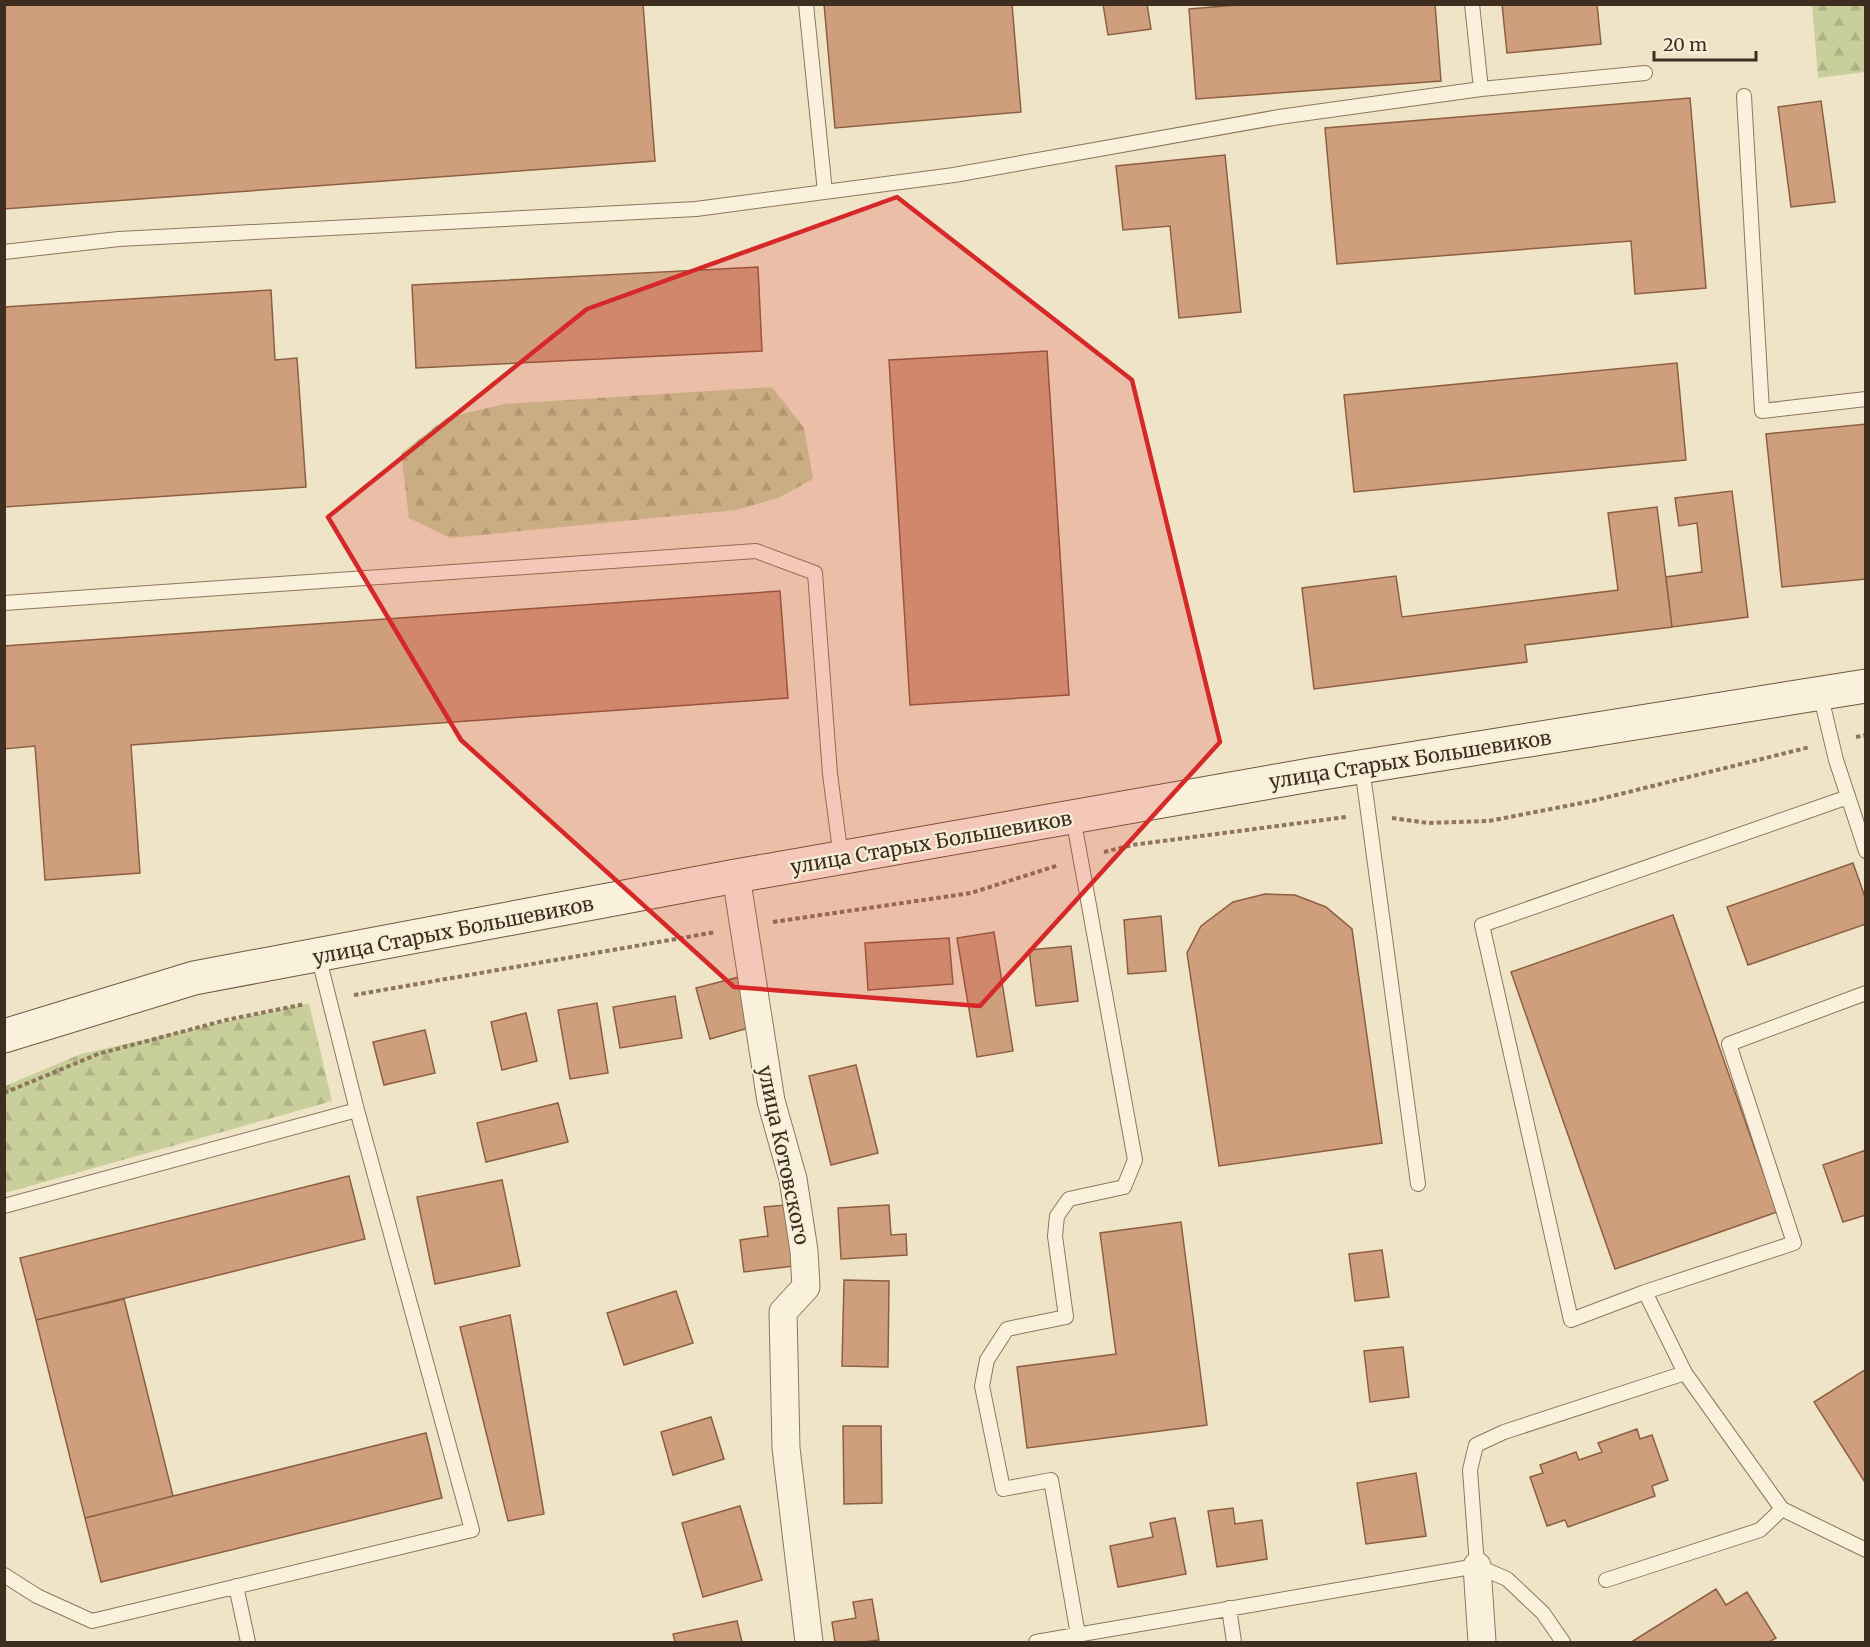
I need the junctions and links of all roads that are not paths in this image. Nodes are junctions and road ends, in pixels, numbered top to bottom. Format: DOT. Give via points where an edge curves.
graph roads {
  1 [pos="806,4"];
  2 [pos="1472,4"];
  3 [pos="1645,73"];
  4 [pos="1481,89"];
  5 [pos="1744,96"];
  6 [pos="825,192"];
  7 [pos="4,252"];
  8 [pos="1866,399"];
  9 [pos="4,603"];
  10 [pos="1866,686"];
  11 [pos="1820,693"];
  12 [pos="1362,767"];
  13 [pos="1848,797"];
  14 [pos="1073,817"];
  15 [pos="1866,851"];
  16 [pos="841,858"];
  17 [pos="736,876"];
  18 [pos="318,955"];
  19 [pos="1866,993"];
  20 [pos="4,1036"];
  21 [pos="357,1110"];
  22 [pos="1418,1184"];
  23 [pos="4,1206"];
  24 [pos="1645,1292"];
  25 [pos="1685,1373"];
  26 [pos="1782,1509"];
  27 [pos="1866,1550"];
  28 [pos="1477,1566"];
  29 [pos="4,1575"];
  30 [pos="1606,1580"];
  31 [pos="236,1586"];
  32 [pos="1229,1608"];
  33 [pos="1078,1635"];
  34 [pos="248,1642"];
  35 [pos="808,1642"];
  36 [pos="1036,1642"];
  37 [pos="1234,1642"];
  38 [pos="1482,1642"];
  39 [pos="1563,1642"];
  1 -- 6 [label="lane"];
  2 -- 4 [label="lane"];
  3 -- 4 [label="lane"];
  4 -- 6 [label="lane" via="1279,117 954,175"];
  5 -- 8 [label="lane" via="1762,411"];
  6 -- 7 [label="lane" via="696,209 119,239"];
  9 -- 16 [label="lane" via="756,551 815,573 830,774"];
  10 -- 11 [label="street, улица Старых Большевиков"];
  11 -- 12 [label="street, улица Старых Большевиков"];
  11 -- 13 [label="lane"];
  12 -- 14 [label="street, улица Старых Большевиков"];
  12 -- 22 [label="lane"];
  13 -- 15 [label="lane"];
  13 -- 24 [label="lane" via="1482,925 1571,1320"];
  14 -- 16 [label="street, улица Старых Большевиков"];
  14 -- 33 [label="lane" via="1136,1160 1124,1187 1069,1199 1057,1216 1055,1236 1066,1317 1007,1329 987,1360 982,1386 1003,1489 1051,1480"];
  16 -- 17 [label="street, улица Старых Большевиков"];
  17 -- 18 [label="street, улица Старых Большевиков"];
  17 -- 35 [label="street, улица Котовского" via="771,1101 793,1179 804,1251 806,1287 783,1312 786,1448"];
  18 -- 20 [label="street, улица Старых Большевиков" via="194,978"];
  18 -- 21 [label="lane"];
  19 -- 24 [label="lane" via="1729,1044 1794,1243"];
  21 -- 23 [label="lane"];
  21 -- 31 [label="lane" via="472,1530"];
  24 -- 25 [label="lane"];
  25 -- 26 [label="lane"];
  25 -- 28 [label="lane" via="1504,1432 1476,1445 1470,1470"];
  26 -- 27 [label="lane"];
  26 -- 30 [label="lane" via="1760,1530"];
  28 -- 32 [label="lane"];
  28 -- 38 [label="street"];
  28 -- 39 [label="lane" via="1508,1579 1543,1613"];
  29 -- 31 [label="lane" via="92,1621"];
  31 -- 34 [label="lane"];
  32 -- 33 [label="lane"];
  32 -- 37 [label="lane"];
  33 -- 36 [label="lane"];
}
